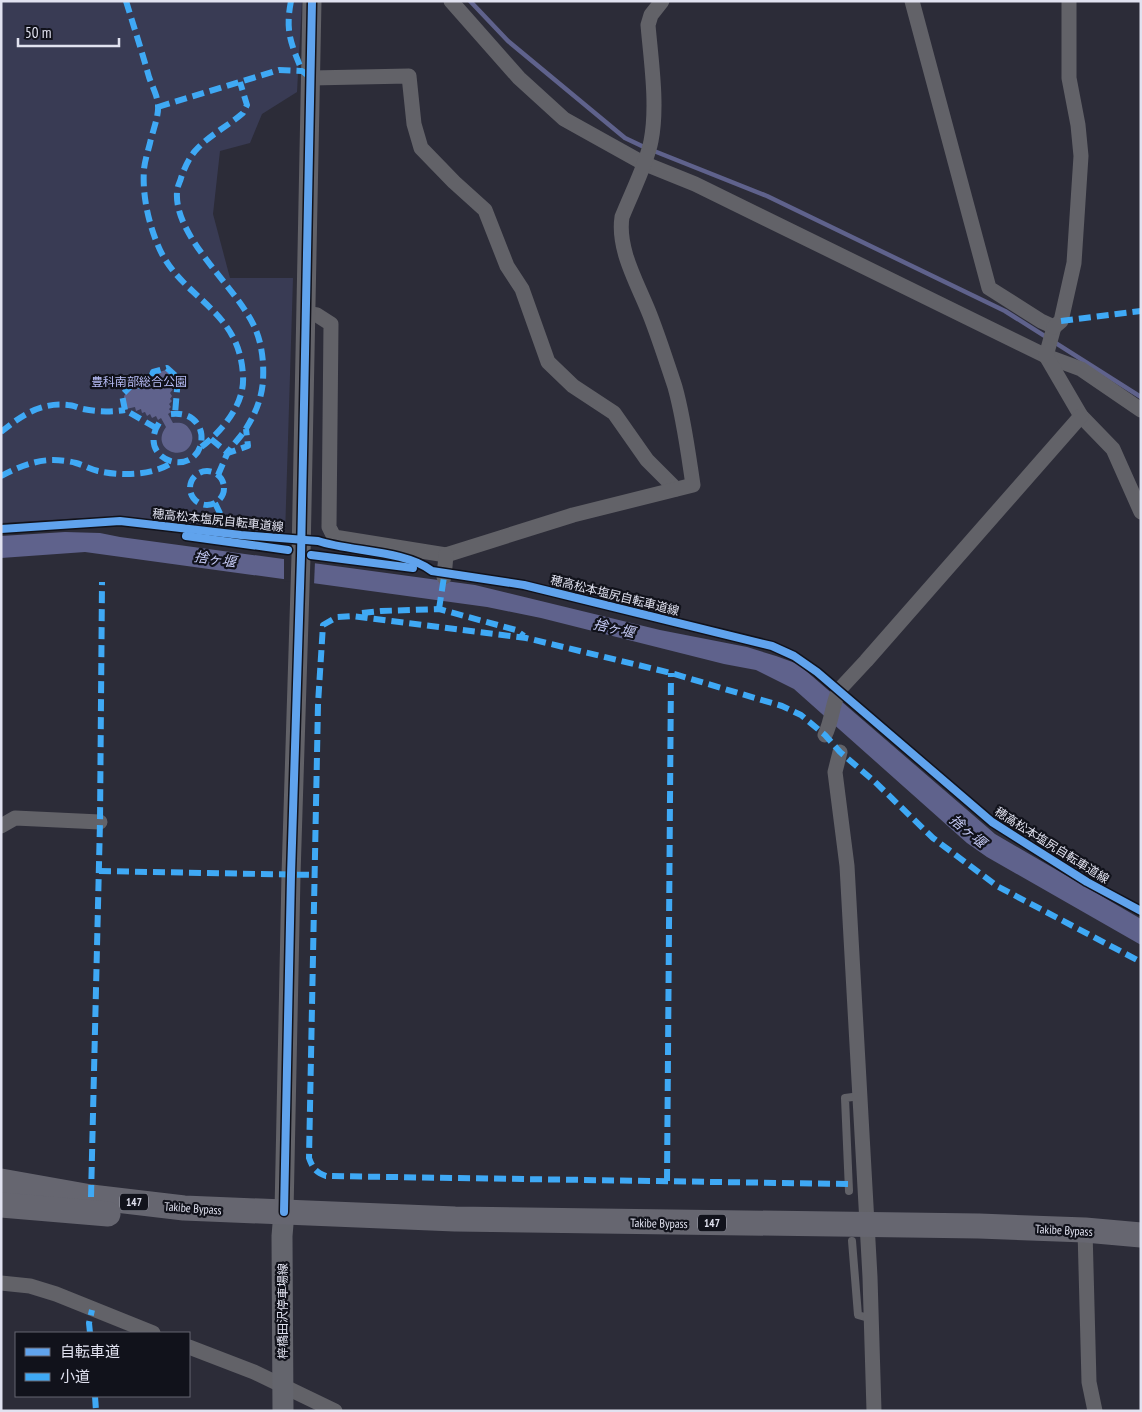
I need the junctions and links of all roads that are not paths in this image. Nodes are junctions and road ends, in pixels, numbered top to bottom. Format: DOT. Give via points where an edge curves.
graph roads {
  1 [pos="312,1"];
  2 [pos="451,1"];
  3 [pos="662,1"];
  4 [pos="912,1"];
  5 [pos="1068,1"];
  6 [pos="310,78"];
  7 [pos="644,163"];
  8 [pos="306,313"];
  9 [pos="1054,327"];
  10 [pos="1046,356"];
  11 [pos="1141,410"];
  12 [pos="1080,416"];
  13 [pos="676,489"];
  14 [pos="1141,512"];
  15 [pos="446,555"];
  16 [pos="444,577"];
  17 [pos="828,730"];
  18 [pos="840,752"];
  19 [pos="100,822"];
  20 [pos="1,826"];
  21 [pos="860,1096"];
  22 [pos="1,1181"];
  23 [pos="849,1191"];
  24 [pos="1,1205"];
  25 [pos="276,1212"];
  26 [pos="1085,1230"];
  27 [pos="859,1232"];
  28 [pos="1141,1235"];
  29 [pos="1,1283"];
  30 [pos="872,1319"];
  31 [pos="151,1332"];
  32 [pos="190,1347"];
  33 [pos="282,1385"];
  34 [pos="283,1411"];
  35 [pos="335,1411"];
  36 [pos="874,1411"];
  37 [pos="1095,1411"];
  1 -- 6 [label="street"];
  2 -- 7 [label="street" via="519,78 564,119"];
  3 -- 7 [label="street" via="650,15 648,24 654,120"];
  4 -- 9 [label="street" via="989,288"];
  5 -- 9 [label="street" via="1069,78 1081,156 1074,263 1061,322"];
  6 -- 8 [label="street"];
  6 -- 13 [label="street" via="408,76 414,124 421,148 485,210 507,266 522,289 548,362 573,386 614,413 647,460"];
  7 -- 10 [label="street" via="695,184"];
  7 -- 13 [label="street" via="622,216 620,229 683,418 693,485"];
  8 -- 15 [label="street" via="317,315 331,324 329,527 332,535"];
  8 -- 25 [label="street" via="301,556"];
  9 -- 10 [label="street"];
  10 -- 11 [label="street" via="1081,369"];
  10 -- 12 [label="street"];
  12 -- 14 [label="street" via="1113,449"];
  12 -- 17 [label="street" via="839,690"];
  13 -- 15 [label="street" via="573,515"];
  15 -- 16 [label="street"];
  18 -- 21 [label="street" via="835,772 847,866"];
  19 -- 20 [label="street" via="15,818"];
  21 -- 23 [label="lane" via="845,1098"];
  21 -- 27 [label="street"];
  22 -- 25 [label="highway, Takibe Bypass / 147" via="91,1197 184,1208"];
  24 -- 25 [label="highway, Takibe Bypass / 147" via="185,1218"];
  25 -- 27 [label="highway, Takibe Bypass / 147" via="455,1220 673,1223"];
  25 -- 33 [label="main road, 梓橋田沢停車場線" via="282,1236"];
  26 -- 27 [label="highway, Takibe Bypass / 147" via="980,1226"];
  26 -- 28 [label="highway, Takibe Bypass / 147"];
  26 -- 37 [label="street" via="1089,1382"];
  27 -- 30 [label="street"];
  27 -- 30 [label="lane" via="858,1315"];
  29 -- 31 [label="street" via="30,1286 56,1294"];
  30 -- 36 [label="street"];
  32 -- 33 [label="street"];
  33 -- 34 [label="main road, 梓橋田沢停車場線"];
  33 -- 35 [label="street"];
}
